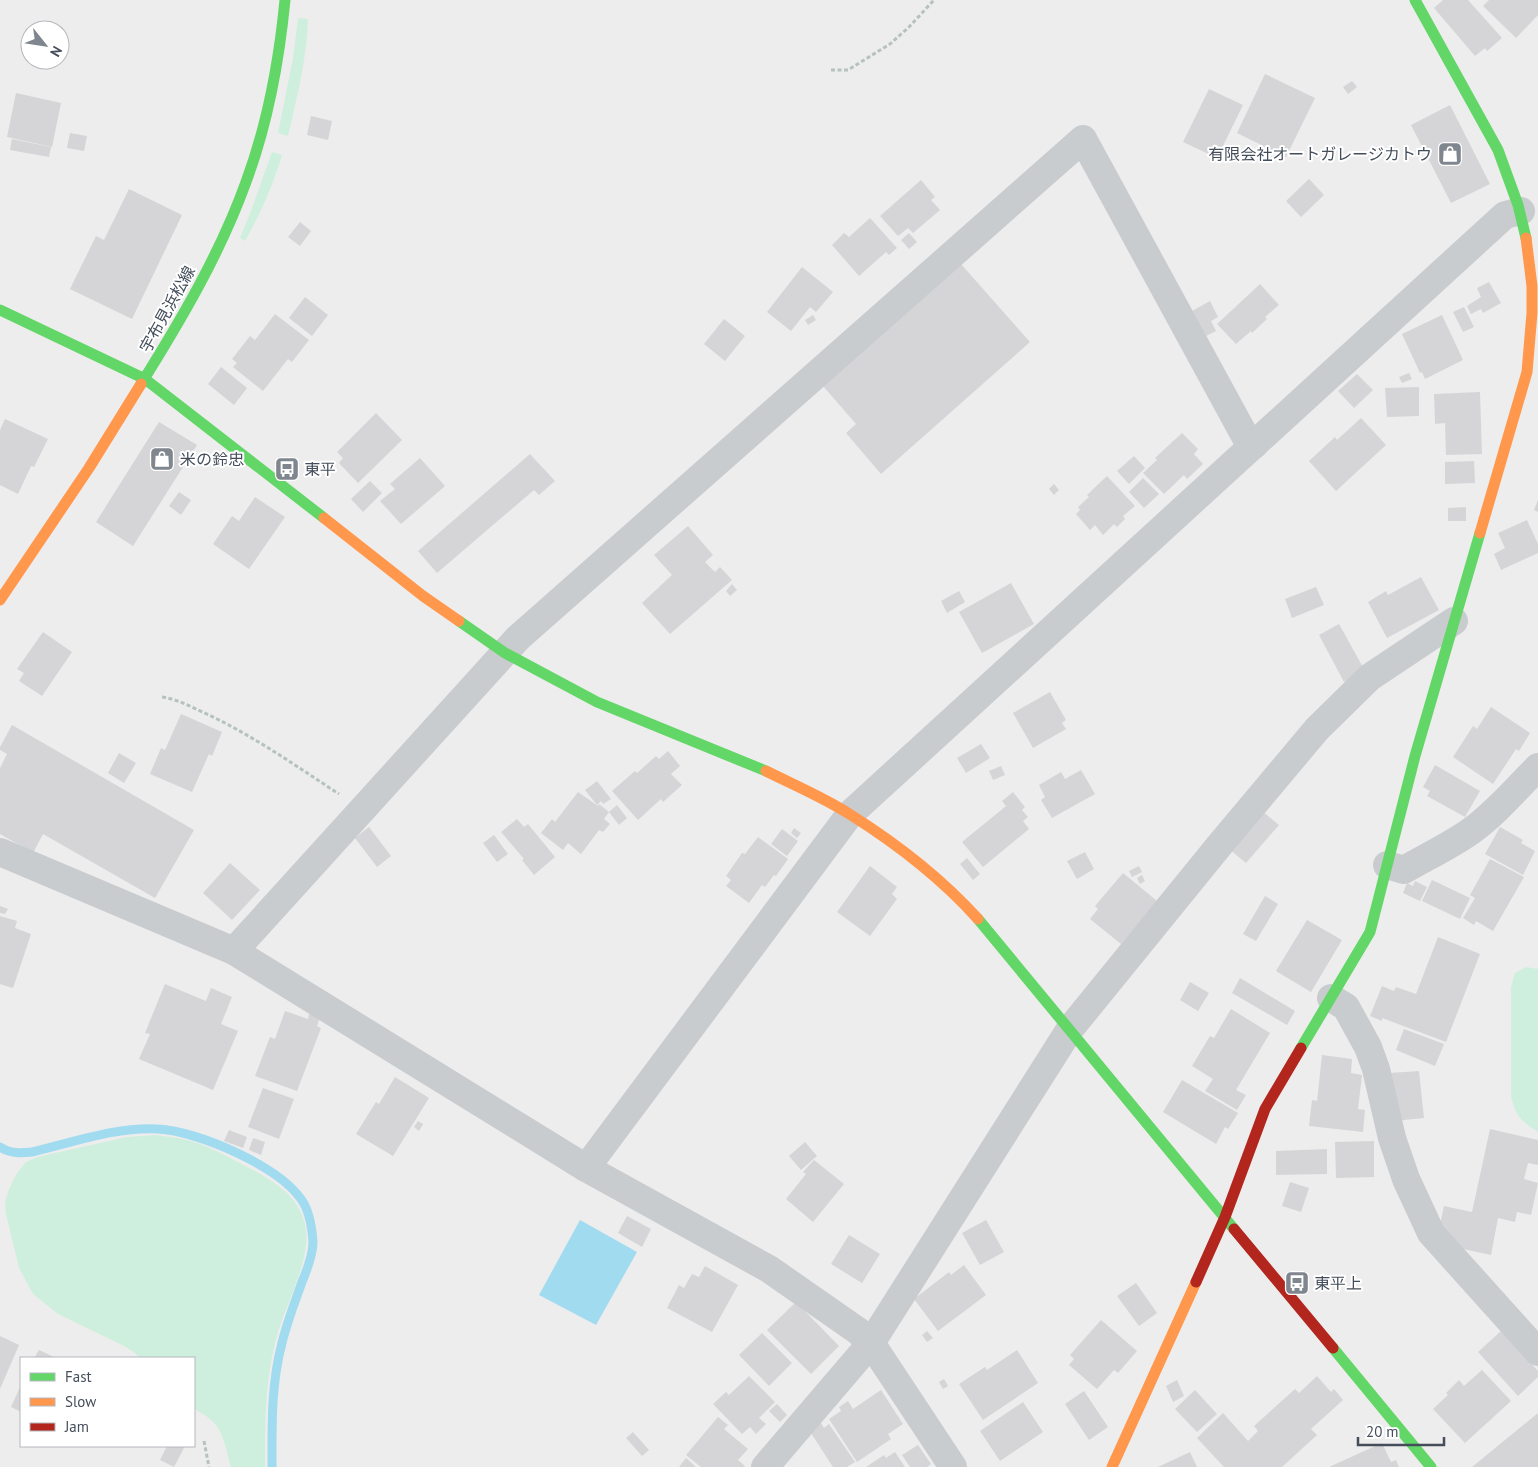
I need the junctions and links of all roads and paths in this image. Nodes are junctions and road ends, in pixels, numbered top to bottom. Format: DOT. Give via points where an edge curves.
graph roads {
  1 [pos="284,0"];
  2 [pos="934,0"];
  3 [pos="1415,0"];
  4 [pos="831,70"];
  5 [pos="1521,211"];
  6 [pos="0,310"];
  7 [pos="145,380"];
  8 [pos="1254,445"];
  9 [pos="0,600"];
  10 [pos="1454,621"];
  11 [pos="505,653"];
  12 [pos="162,697"];
  13 [pos="1538,767"];
  14 [pos="362,810"];
  15 [pos="850,814"];
  16 [pos="0,852"];
  17 [pos="1387,865"];
  18 [pos="234,951"];
  19 [pos="1331,998"];
  20 [pos="1070,1029"];
  21 [pos="586,1168"];
  22 [pos="1225,1217"];
  23 [pos="871,1343"];
  24 [pos="1538,1352"];
  25 [pos="204,1441"];
  26 [pos="209,1467"];
  27 [pos="766,1467"];
  28 [pos="953,1467"];
  29 [pos="1112,1467"];
  30 [pos="1431,1467"];
  1 -- 7 [label="street, 宇布見浜松線" via="271,94 251,169 230,224 204,276"];
  2 -- 4 [label="path" via="890,44 848,70"];
  3 -- 5 [label="street" via="1498,150"];
  5 -- 8 [label="street" via="1506,215"];
  5 -- 10 [label="street" via="1534,287 1531,344 1520,400"];
  6 -- 7 [label="street"];
  7 -- 9 [label="street, 宇布見浜松線" via="69,501"];
  7 -- 11 [label="street" via="423,596"];
  8 -- 11 [label="street" via="1245,436 1083,139 518,638"];
  8 -- 15 [label="street"];
  10 -- 17 [label="street"];
  10 -- 20 [label="street" via="1370,677 1317,729"];
  11 -- 14 [label="street"];
  11 -- 15 [label="street" via="597,702 766,771"];
  12 -- 14 [label="path" via="172,698 219,719"];
  13 -- 17 [label="street" via="1488,817 1461,837 1404,870"];
  14 -- 18 [label="street"];
  15 -- 20 [label="street" via="901,849 952,892"];
  15 -- 21 [label="street"];
  16 -- 18 [label="street"];
  17 -- 19 [label="street" via="1370,932"];
  18 -- 21 [label="street"];
  19 -- 22 [label="street" via="1265,1109"];
  19 -- 24 [label="street" via="1346,1007 1368,1047 1392,1138 1406,1179 1431,1233"];
  20 -- 22 [label="street"];
  20 -- 23 [label="street"];
  21 -- 23 [label="street" via="769,1269"];
  22 -- 29 [label="street"];
  22 -- 30 [label="street"];
  23 -- 27 [label="street"];
  23 -- 28 [label="street"];
  25 -- 26 [label="path"];
}
